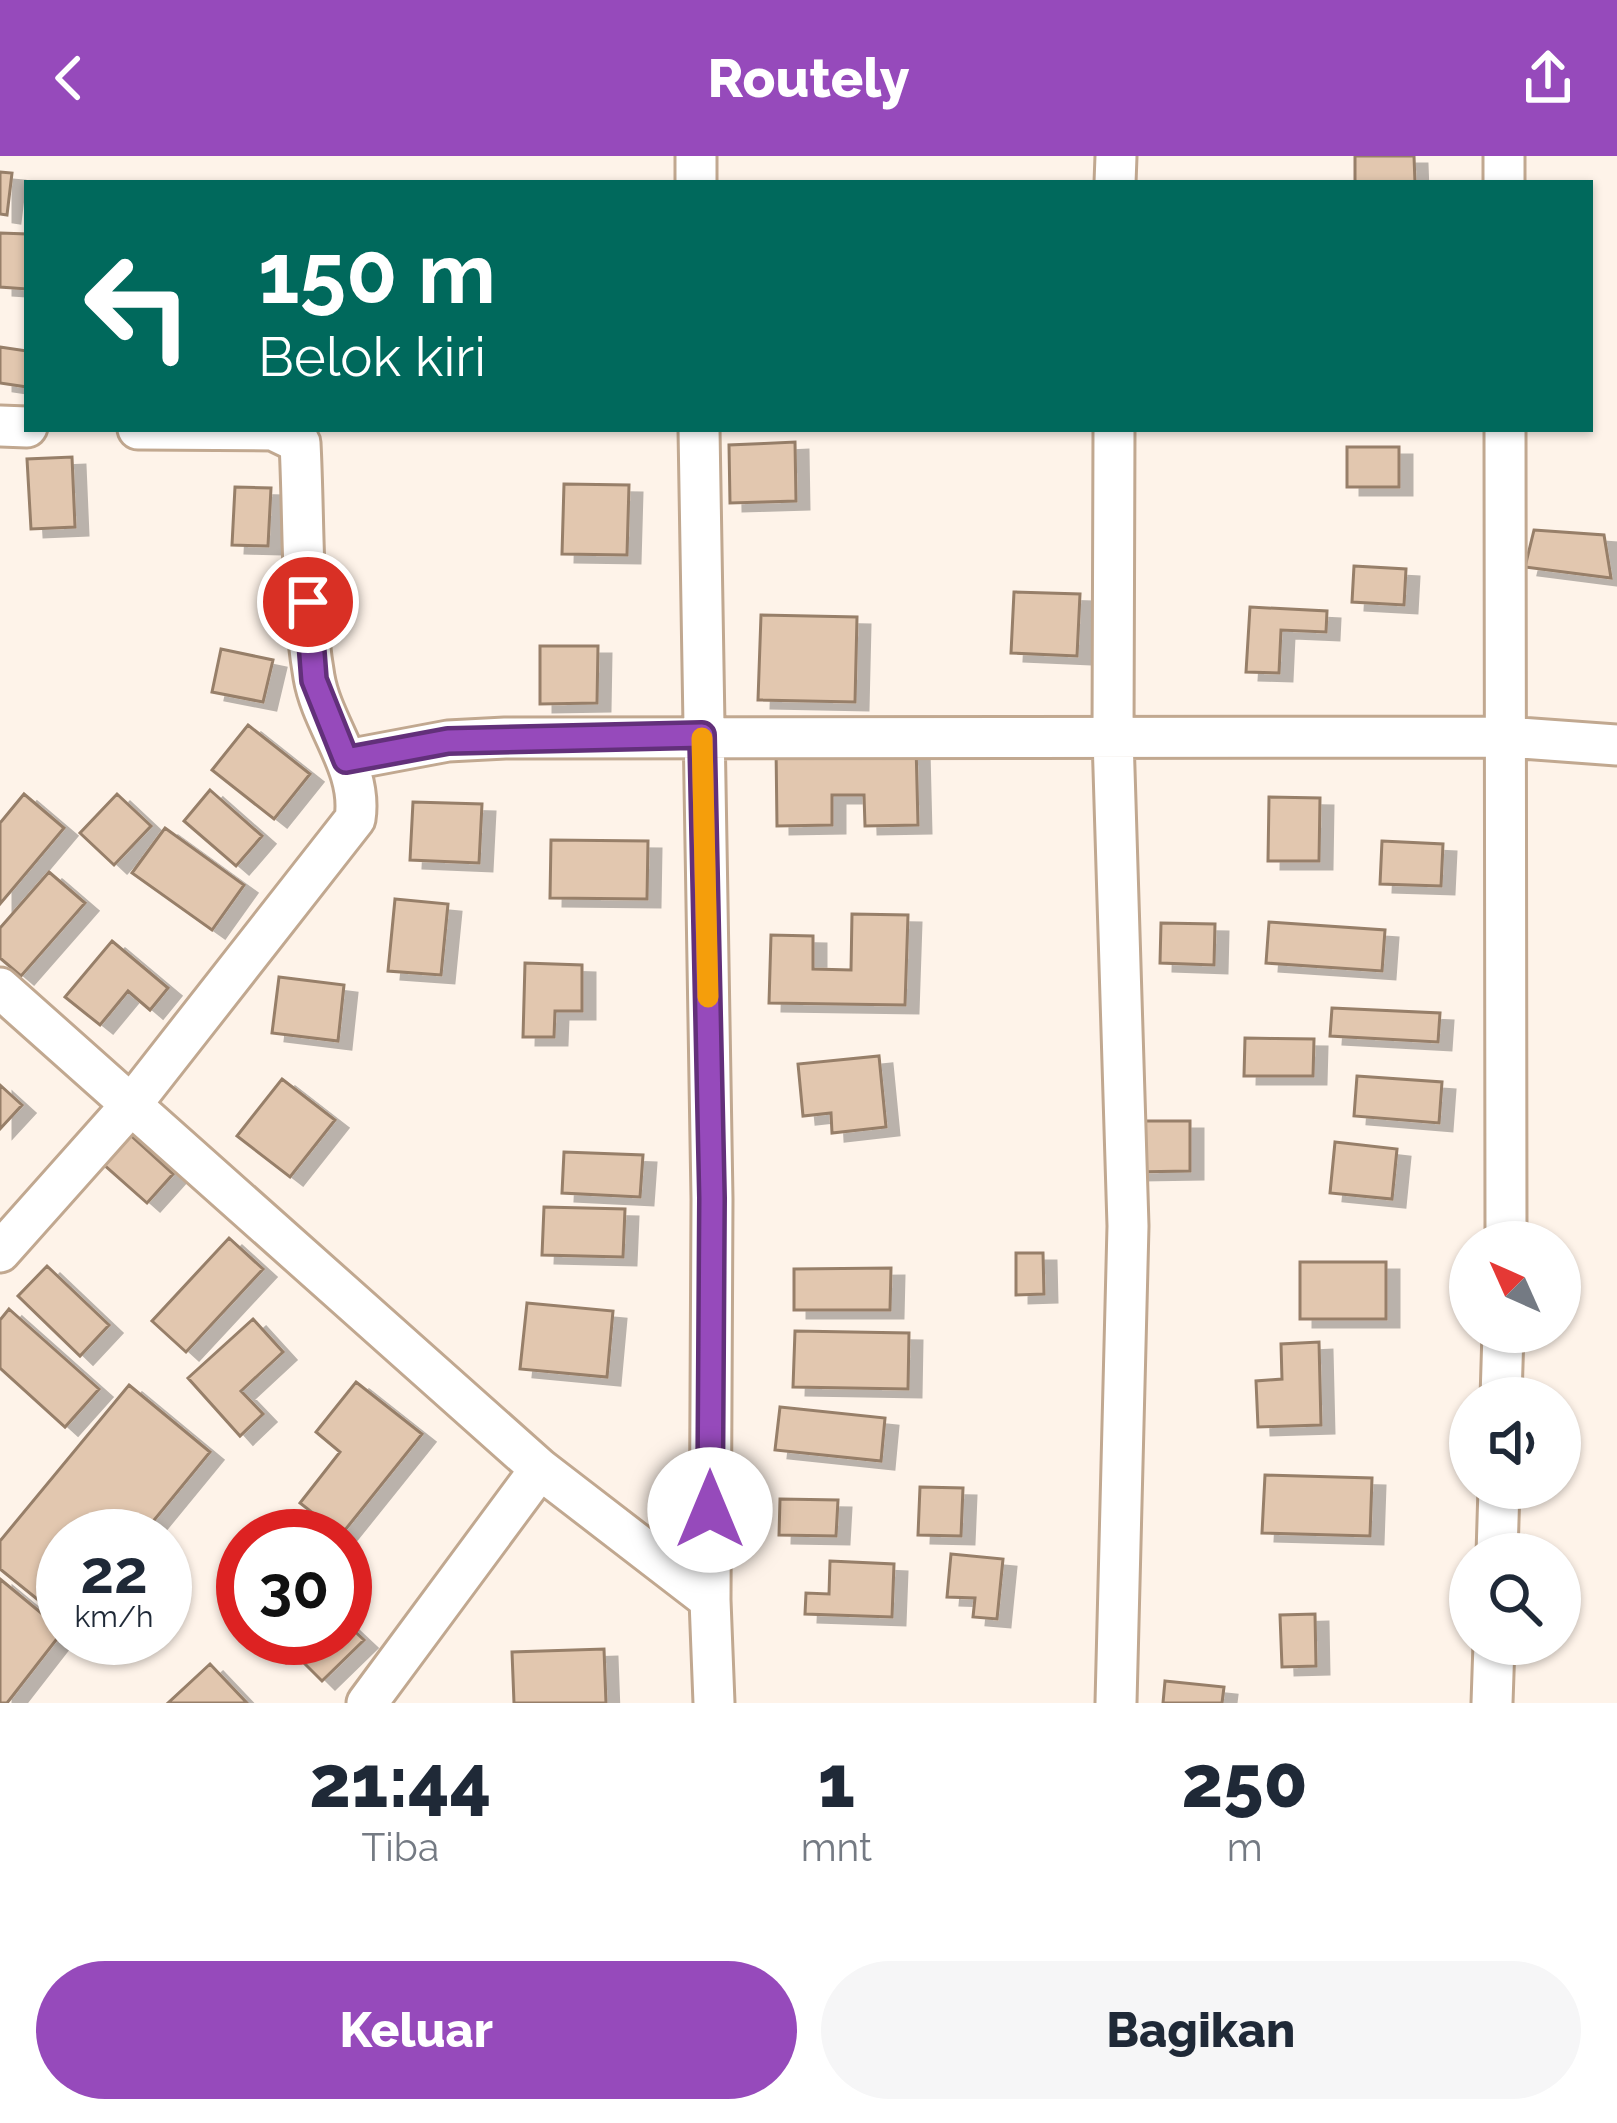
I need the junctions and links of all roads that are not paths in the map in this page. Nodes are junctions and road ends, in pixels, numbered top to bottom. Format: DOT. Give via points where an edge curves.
graph roads {
  1 [pos="277,432"];
  2 [pos="699,432"];
  3 [pos="1114,432"];
  4 [pos="1505,432"];
  5 [pos="702,735"];
  6 [pos="1113,737"];
  7 [pos="1507,737"];
  8 [pos="1617,745"];
  9 [pos="346,760"];
  10 [pos="0,988"];
  11 [pos="131,1105"];
  12 [pos="1506,1221"];
  13 [pos="0,1252"];
  14 [pos="540,1469"];
  15 [pos="710,1600"];
  16 [pos="1493,1665"];
  17 [pos="367,1703"];
  18 [pos="714,1703"];
  19 [pos="1116,1703"];
  20 [pos="1492,1703"];
  1 -- 9 [label="street" via="300,443 314,680"];
  2 -- 5 [label="street"];
  3 -- 6 [label="street"];
  4 -- 7 [label="street"];
  5 -- 6 [label="street"];
  5 -- 9 [label="street" via="448,741"];
  5 -- 15 [label="street"];
  6 -- 7 [label="street"];
  6 -- 19 [label="street" via="1128,1226"];
  7 -- 8 [label="street"];
  7 -- 12 [label="street"];
  9 -- 11 [label="street" via="355,819"];
  10 -- 11 [label="street"];
  11 -- 13 [label="street"];
  11 -- 14 [label="street"];
  14 -- 15 [label="street"];
  14 -- 17 [label="street"];
  15 -- 18 [label="street"];
  16 -- 20 [label="street"];
}
